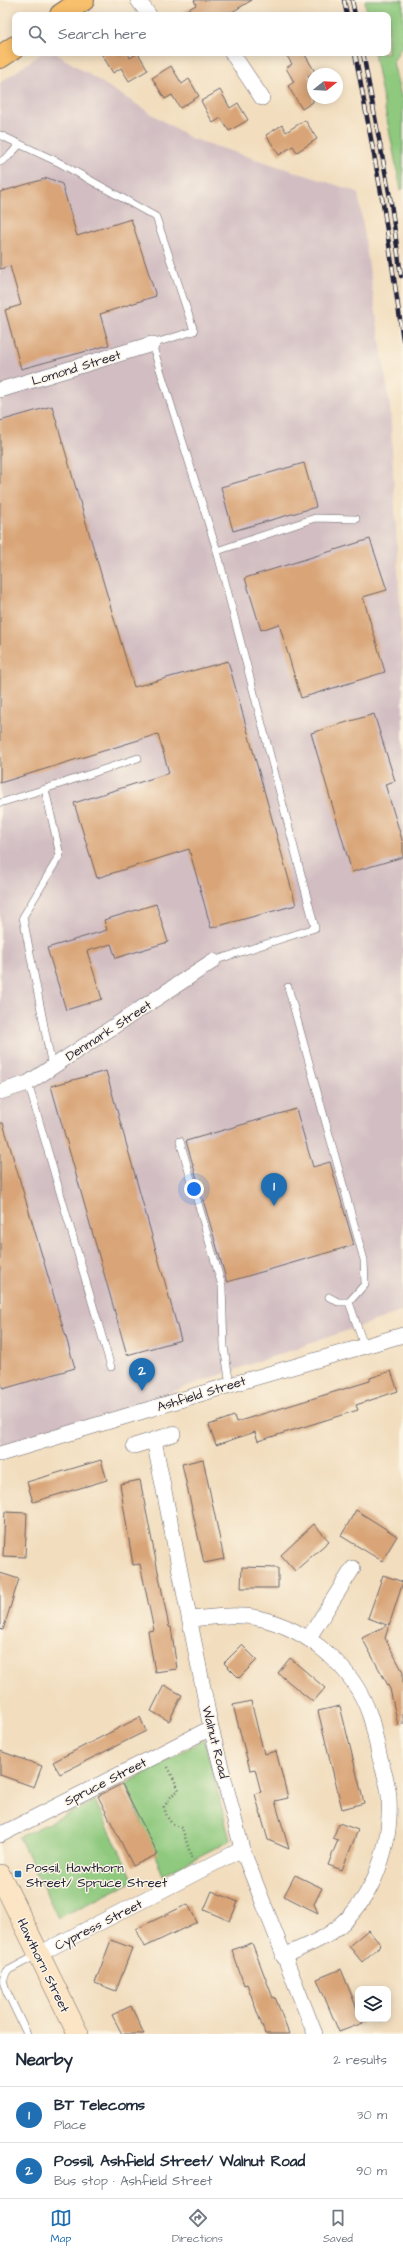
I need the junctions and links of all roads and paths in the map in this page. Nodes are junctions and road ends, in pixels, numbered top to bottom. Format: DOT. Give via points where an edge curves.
graph roads {
  1 [pos="83,0"];
  2 [pos="138,0"];
  3 [pos="65,12"];
  4 [pos="147,12"];
  5 [pos="12,49"];
  6 [pos="234,56"];
  7 [pos="0,57"];
  8 [pos="262,98"];
  9 [pos="0,135"];
  10 [pos="20,144"];
  11 [pos="0,162"];
  12 [pos="152,344"];
  13 [pos="0,390"];
  14 [pos="356,519"];
  15 [pos="217,551"];
  16 [pos="138,758"];
  17 [pos="45,788"];
  18 [pos="0,804"];
  19 [pos="213,961"];
  20 [pos="288,987"];
  21 [pos="52,1068"];
  22 [pos="28,1083"];
  23 [pos="0,1092"];
  24 [pos="180,1141"];
  25 [pos="328,1297"];
  26 [pos="349,1302"];
  27 [pos="403,1335"];
  28 [pos="364,1346"];
  29 [pos="111,1367"];
  30 [pos="230,1385"];
  31 [pos="173,1434"];
  32 [pos="154,1440"];
  33 [pos="134,1446"];
  34 [pos="0,1454"];
  35 [pos="353,1568"];
  36 [pos="189,1619"];
  37 [pos="308,1639"];
  38 [pos="211,1728"];
  39 [pos="161,1752"];
  40 [pos="0,1835"];
  41 [pos="242,1849"];
  42 [pos="196,1873"];
  43 [pos="0,1875"];
  44 [pos="39,1954"];
  45 [pos="283,1956"];
  46 [pos="27,2034"];
  47 [pos="78,2034"];
  48 [pos="315,2034"];
  1 -- 3 [label="main road"];
  2 -- 4 [label="street"];
  5 -- 7 [label="main road"];
  6 -- 8 [label="street"];
  9 -- 10 [label="lane"];
  10 -- 11 [label="lane"];
  10 -- 12 [label="lane" via="58,162 156,218 194,331"];
  12 -- 13 [label="street, Lomond Street"];
  12 -- 15 [label="lane"];
  14 -- 15 [label="lane" via="315,518"];
  15 -- 19 [label="lane" via="315,928"];
  16 -- 17 [label="lane"];
  17 -- 18 [label="lane"];
  17 -- 21 [label="lane" via="60,854 23,917"];
  19 -- 21 [label="street, Denmark Street"];
  20 -- 26 [label="lane" via="364,1260 364,1284"];
  21 -- 22 [label="street, Denmark Street"];
  22 -- 23 [label="street, Denmark Street"];
  22 -- 29 [label="lane"];
  24 -- 30 [label="lane" via="222,1286 224,1347"];
  25 -- 26 [label="lane" via="338,1302"];
  26 -- 28 [label="lane"];
  27 -- 28 [label="street, Ashfield Street"];
  28 -- 30 [label="street, Ashfield Street"];
  30 -- 34 [label="street, Ashfield Street"];
  31 -- 32 [label="street"];
  32 -- 33 [label="street"];
  32 -- 36 [label="street, Walnut Road"];
  35 -- 37 [label="street"];
  36 -- 37 [label="street" via="236,1616 258,1618"];
  36 -- 38 [label="street, Walnut Road"];
  37 -- 45 [label="street" via="345,1671 357,1688 369,1715 390,1796 389,1823 386,1847 379,1870 365,1896 346,1918 325,1936"];
  38 -- 39 [label="street, Spruce Street"];
  38 -- 41 [label="street, Walnut Road"];
  39 -- 40 [label="street, Spruce Street"];
  39 -- 42 [label="path" via="179,1790 164,1807 166,1818 173,1825 182,1828"];
  41 -- 42 [label="street, Cypress Street"];
  41 -- 45 [label="street, Walnut Road"];
  42 -- 44 [label="street, Cypress Street"];
  43 -- 44 [label="main road, Hawthorn Street"];
  44 -- 46 [label="lane" via="3,1976 6,1990"];
  44 -- 47 [label="main road, Hawthorn Street"];
  45 -- 48 [label="street, Walnut Road"];
}
